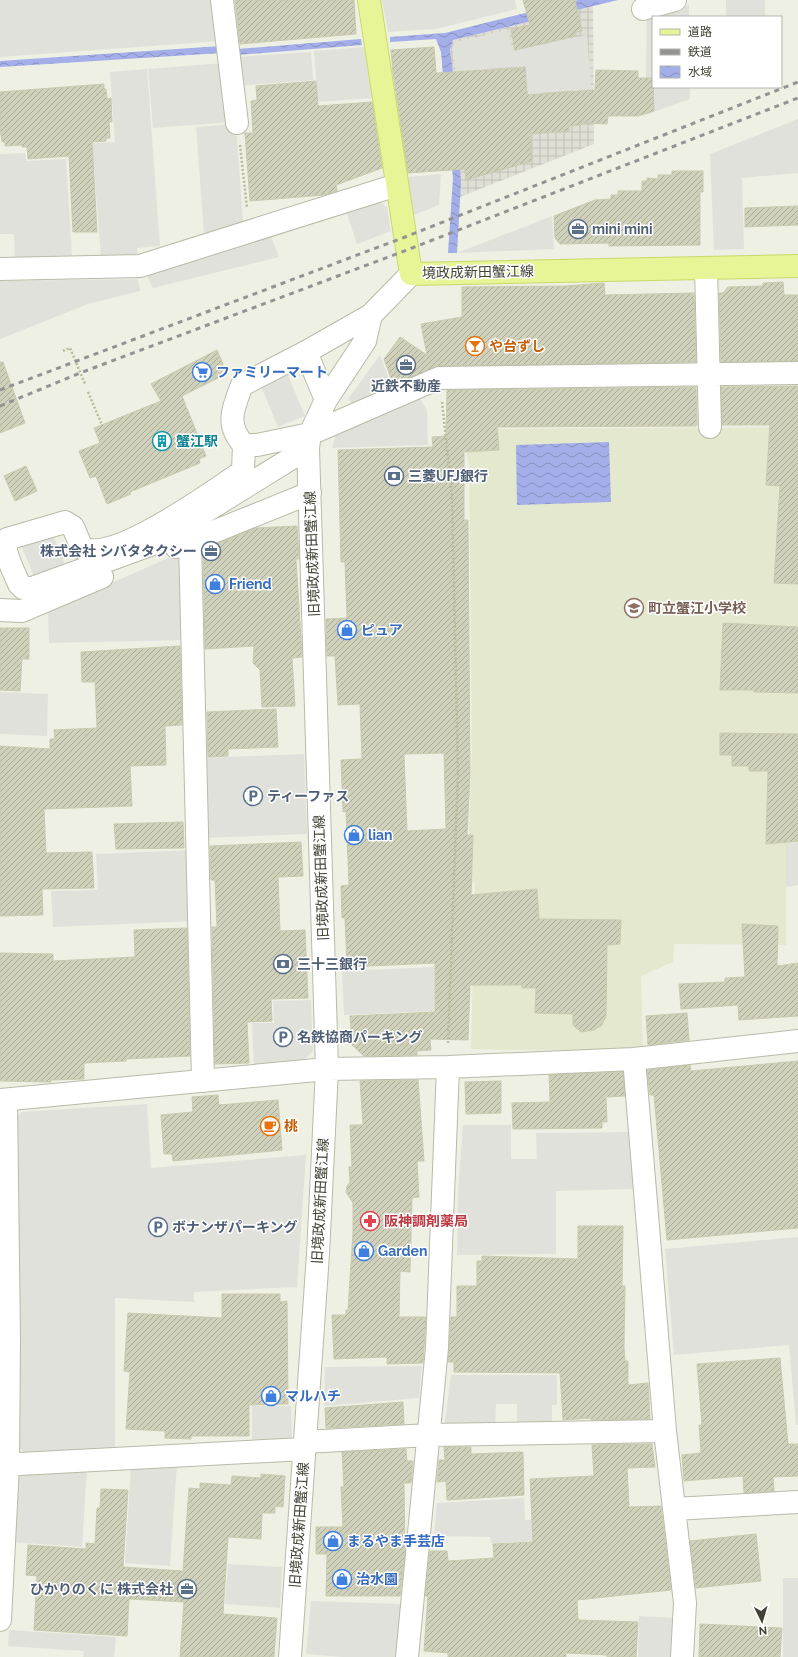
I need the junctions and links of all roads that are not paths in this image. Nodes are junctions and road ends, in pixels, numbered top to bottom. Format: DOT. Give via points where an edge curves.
graph roads {
  1 [pos="222,0"];
  2 [pos="369,0"];
  3 [pos="675,0"];
  4 [pos="643,10"];
  5 [pos="238,123"];
  6 [pos="397,185"];
  7 [pos="798,266"];
  8 [pos="706,268"];
  9 [pos="0,269"];
  10 [pos="411,274"];
  11 [pos="371,315"];
  12 [pos="306,352"];
  13 [pos="798,373"];
  14 [pos="709,374"];
  15 [pos="326,400"];
  16 [pos="710,427"];
  17 [pos="309,441"];
  18 [pos="244,445"];
  19 [pos="310,493"];
  20 [pos="190,541"];
  21 [pos="0,610"];
  22 [pos="798,1041"];
  23 [pos="634,1060"];
  24 [pos="448,1067"];
  25 [pos="327,1069"];
  26 [pos="203,1081"];
  27 [pos="3,1100"];
  28 [pos="665,1431"];
  29 [pos="429,1435"];
  30 [pos="305,1445"];
  31 [pos="4,1465"];
  32 [pos="798,1502"];
  33 [pos="674,1509"];
  34 [pos="0,1620"];
  35 [pos="290,1657"];
  36 [pos="407,1657"];
  37 [pos="682,1657"];
  1 -- 5 [label="street"];
  2 -- 6 [label="main road, 境政成新田蟹江線"];
  3 -- 4 [label="street"];
  6 -- 9 [label="street" via="140,266"];
  6 -- 10 [label="main road, 境政成新田蟹江線"];
  7 -- 8 [label="main road, 境政成新田蟹江線"];
  8 -- 10 [label="main road, 境政成新田蟹江線"];
  8 -- 14 [label="street"];
  10 -- 11 [label="street"];
  11 -- 12 [label="street"];
  11 -- 15 [label="street, 旧境政成新田蟹江線" via="365,342"];
  12 -- 15 [label="street"];
  12 -- 18 [label="street" via="242,385 234,407 232,423 237,437"];
  13 -- 14 [label="street"];
  14 -- 16 [label="street"];
  14 -- 17 [label="street" via="439,378"];
  15 -- 17 [label="street, 旧境政成新田蟹江線"];
  17 -- 18 [label="street"];
  17 -- 18 [label="street" via="153,544 32,588 23,588 19,584 5,550 7,539 65,522 73,527 82,548 88,551 102,551 152,531 243,471"];
  17 -- 19 [label="street, 旧境政成新田蟹江線"];
  19 -- 20 [label="street"];
  19 -- 25 [label="street, 旧境政成新田蟹江線"];
  20 -- 21 [label="street" via="22,611"];
  20 -- 26 [label="street"];
  22 -- 23 [label="street"];
  23 -- 24 [label="street"];
  23 -- 28 [label="street"];
  24 -- 25 [label="street"];
  24 -- 29 [label="street" via="437,1348"];
  25 -- 26 [label="street"];
  25 -- 30 [label="street, 旧境政成新田蟹江線"];
  26 -- 27 [label="street"];
  27 -- 31 [label="street" via="9,1340"];
  28 -- 29 [label="street"];
  28 -- 33 [label="street"];
  29 -- 30 [label="street"];
  29 -- 36 [label="street"];
  30 -- 31 [label="street"];
  30 -- 35 [label="street, 旧境政成新田蟹江線"];
  31 -- 34 [label="street"];
  32 -- 33 [label="street"];
  33 -- 37 [label="street" via="685,1603"];
}
